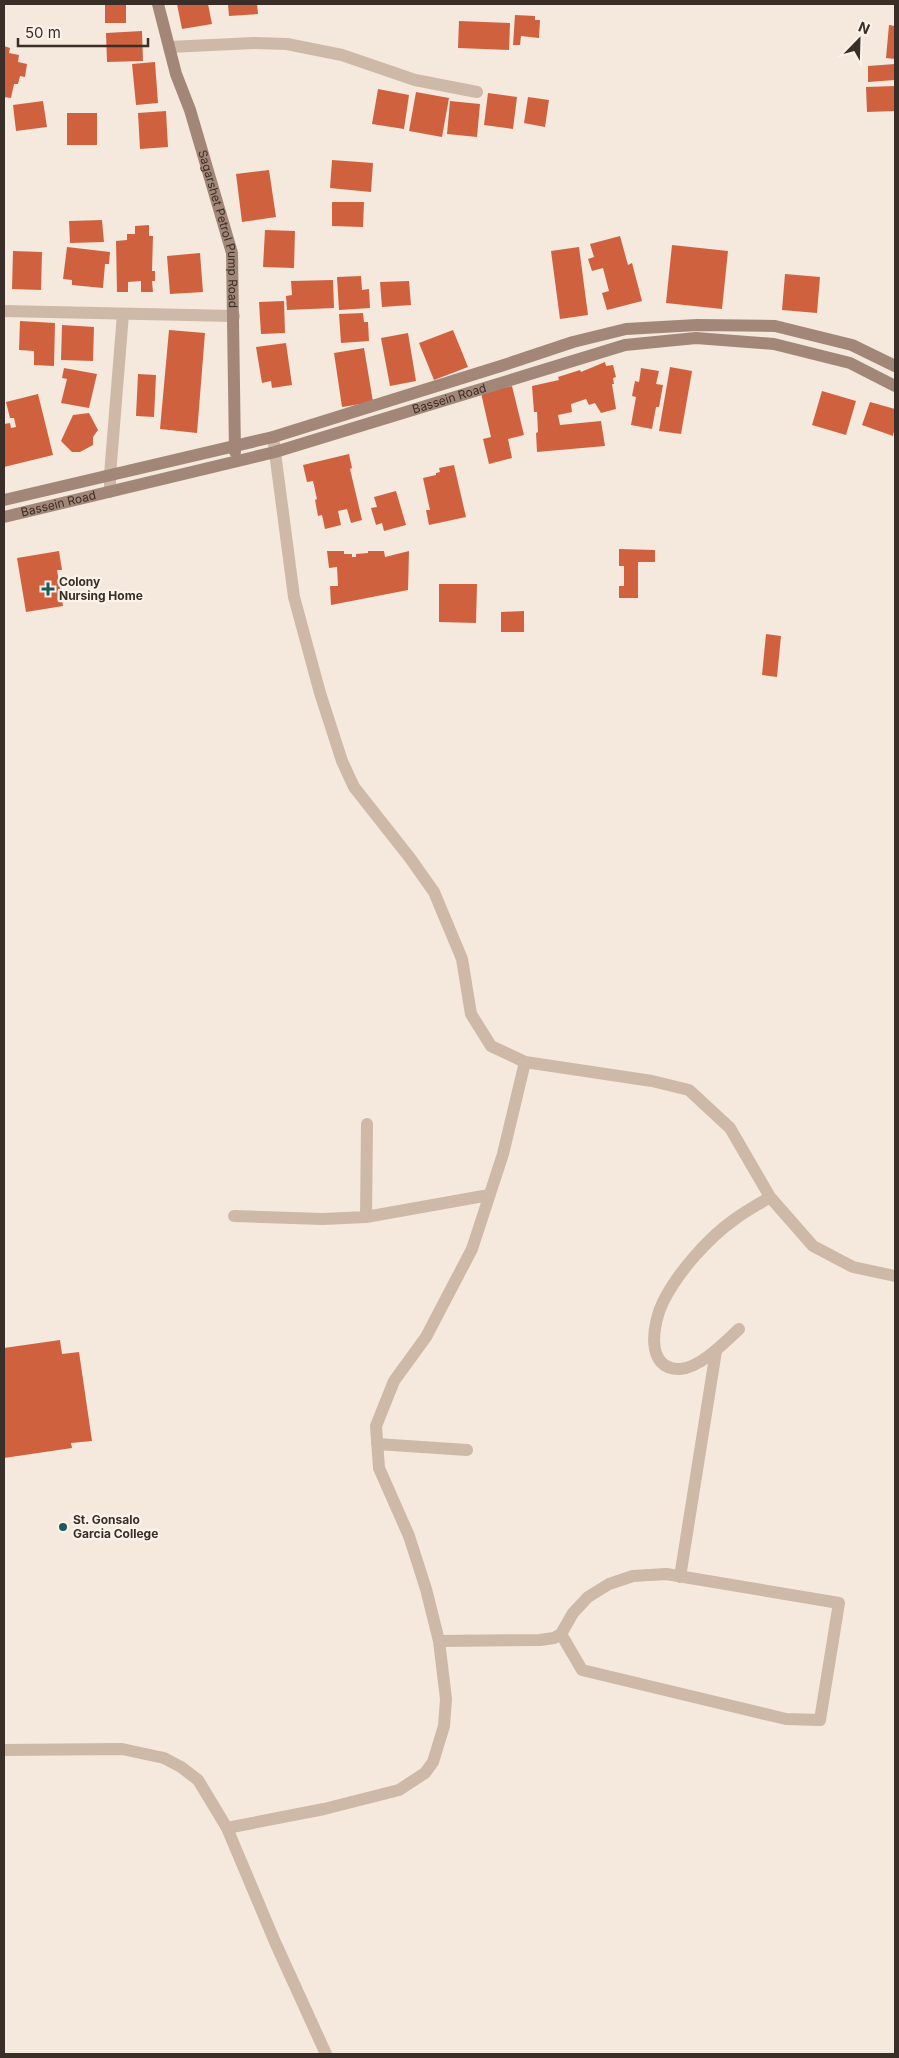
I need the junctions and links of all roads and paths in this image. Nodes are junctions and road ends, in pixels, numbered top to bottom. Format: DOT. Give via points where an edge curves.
graph roads {
  1 [pos="158,4"];
  2 [pos="169,47"];
  3 [pos="477,92"];
  4 [pos="4,311"];
  5 [pos="123,314"];
  6 [pos="234,316"];
  7 [pos="895,366"];
  8 [pos="895,386"];
  9 [pos="273,437"];
  10 [pos="235,445"];
  11 [pos="275,452"];
  12 [pos="235,462"];
  13 [pos="110,475"];
  14 [pos="110,492"];
  15 [pos="4,500"];
  16 [pos="4,517"];
  17 [pos="525,1062"];
  18 [pos="368,1124"];
  19 [pos="489,1195"];
  20 [pos="770,1197"];
  21 [pos="234,1216"];
  22 [pos="366,1217"];
  23 [pos="895,1276"];
  24 [pos="739,1329"];
  25 [pos="716,1351"];
  26 [pos="377,1444"];
  27 [pos="467,1450"];
  28 [pos="680,1577"];
  29 [pos="561,1634"];
  30 [pos="439,1641"];
  31 [pos="4,1750"];
  32 [pos="227,1828"];
  33 [pos="326,2054"];
  1 -- 2 [label="main road, Sagarshet Petrol Pump Road"];
  2 -- 3 [label="street" via="288,44 342,55 415,80"];
  2 -- 6 [label="main road, Sagarshet Petrol Pump Road" via="232,253"];
  4 -- 5 [label="street"];
  5 -- 6 [label="street"];
  5 -- 13 [label="street"];
  6 -- 10 [label="main road, Sagarshet Petrol Pump Road"];
  7 -- 9 [label="main road, Bassein Road" via="852,345 775,326 697,325 626,329 573,342"];
  8 -- 11 [label="main road, Bassein Road" via="850,363 774,344 696,338 625,345"];
  9 -- 10 [label="main road, Bassein Road"];
  9 -- 11 [label="street"];
  10 -- 12 [label="main road, Sagarshet Petrol Pump Road"];
  10 -- 13 [label="main road, Bassein Road"];
  11 -- 12 [label="main road, Bassein Road"];
  11 -- 17 [label="street" via="294,597 342,761 354,787 434,892 462,959 471,1014 491,1046"];
  12 -- 14 [label="main road, Bassein Road"];
  13 -- 14 [label="street"];
  13 -- 15 [label="main road, Bassein Road"];
  14 -- 16 [label="main road, Bassein Road"];
  17 -- 19 [label="street" via="503,1154"];
  17 -- 20 [label="street" via="652,1081 689,1090 730,1128"];
  18 -- 22 [label="street"];
  19 -- 22 [label="street"];
  19 -- 26 [label="street" via="472,1249 426,1337 394,1381 376,1426"];
  20 -- 23 [label="street" via="813,1246 853,1267"];
  20 -- 25 [label="street" via="734,1220 706,1246 678,1276 662,1303 654,1334 655,1351 660,1360 668,1367 681,1369"];
  21 -- 22 [label="street"];
  24 -- 25 [label="street"];
  25 -- 28 [label="street"];
  26 -- 27 [label="street"];
  26 -- 30 [label="street" via="379,1468 409,1536"];
  28 -- 29 [label="street" via="666,1574 632,1576 609,1584 580,1604"];
  28 -- 29 [label="street" via="838,1603 820,1720 786,1719 582,1670"];
  29 -- 30 [label="street" via="540,1640"];
  30 -- 32 [label="street" via="446,1699 444,1726 433,1762 425,1773 399,1790"];
  31 -- 32 [label="street" via="122,1750 164,1758 198,1780"];
  32 -- 33 [label="street"];
}
